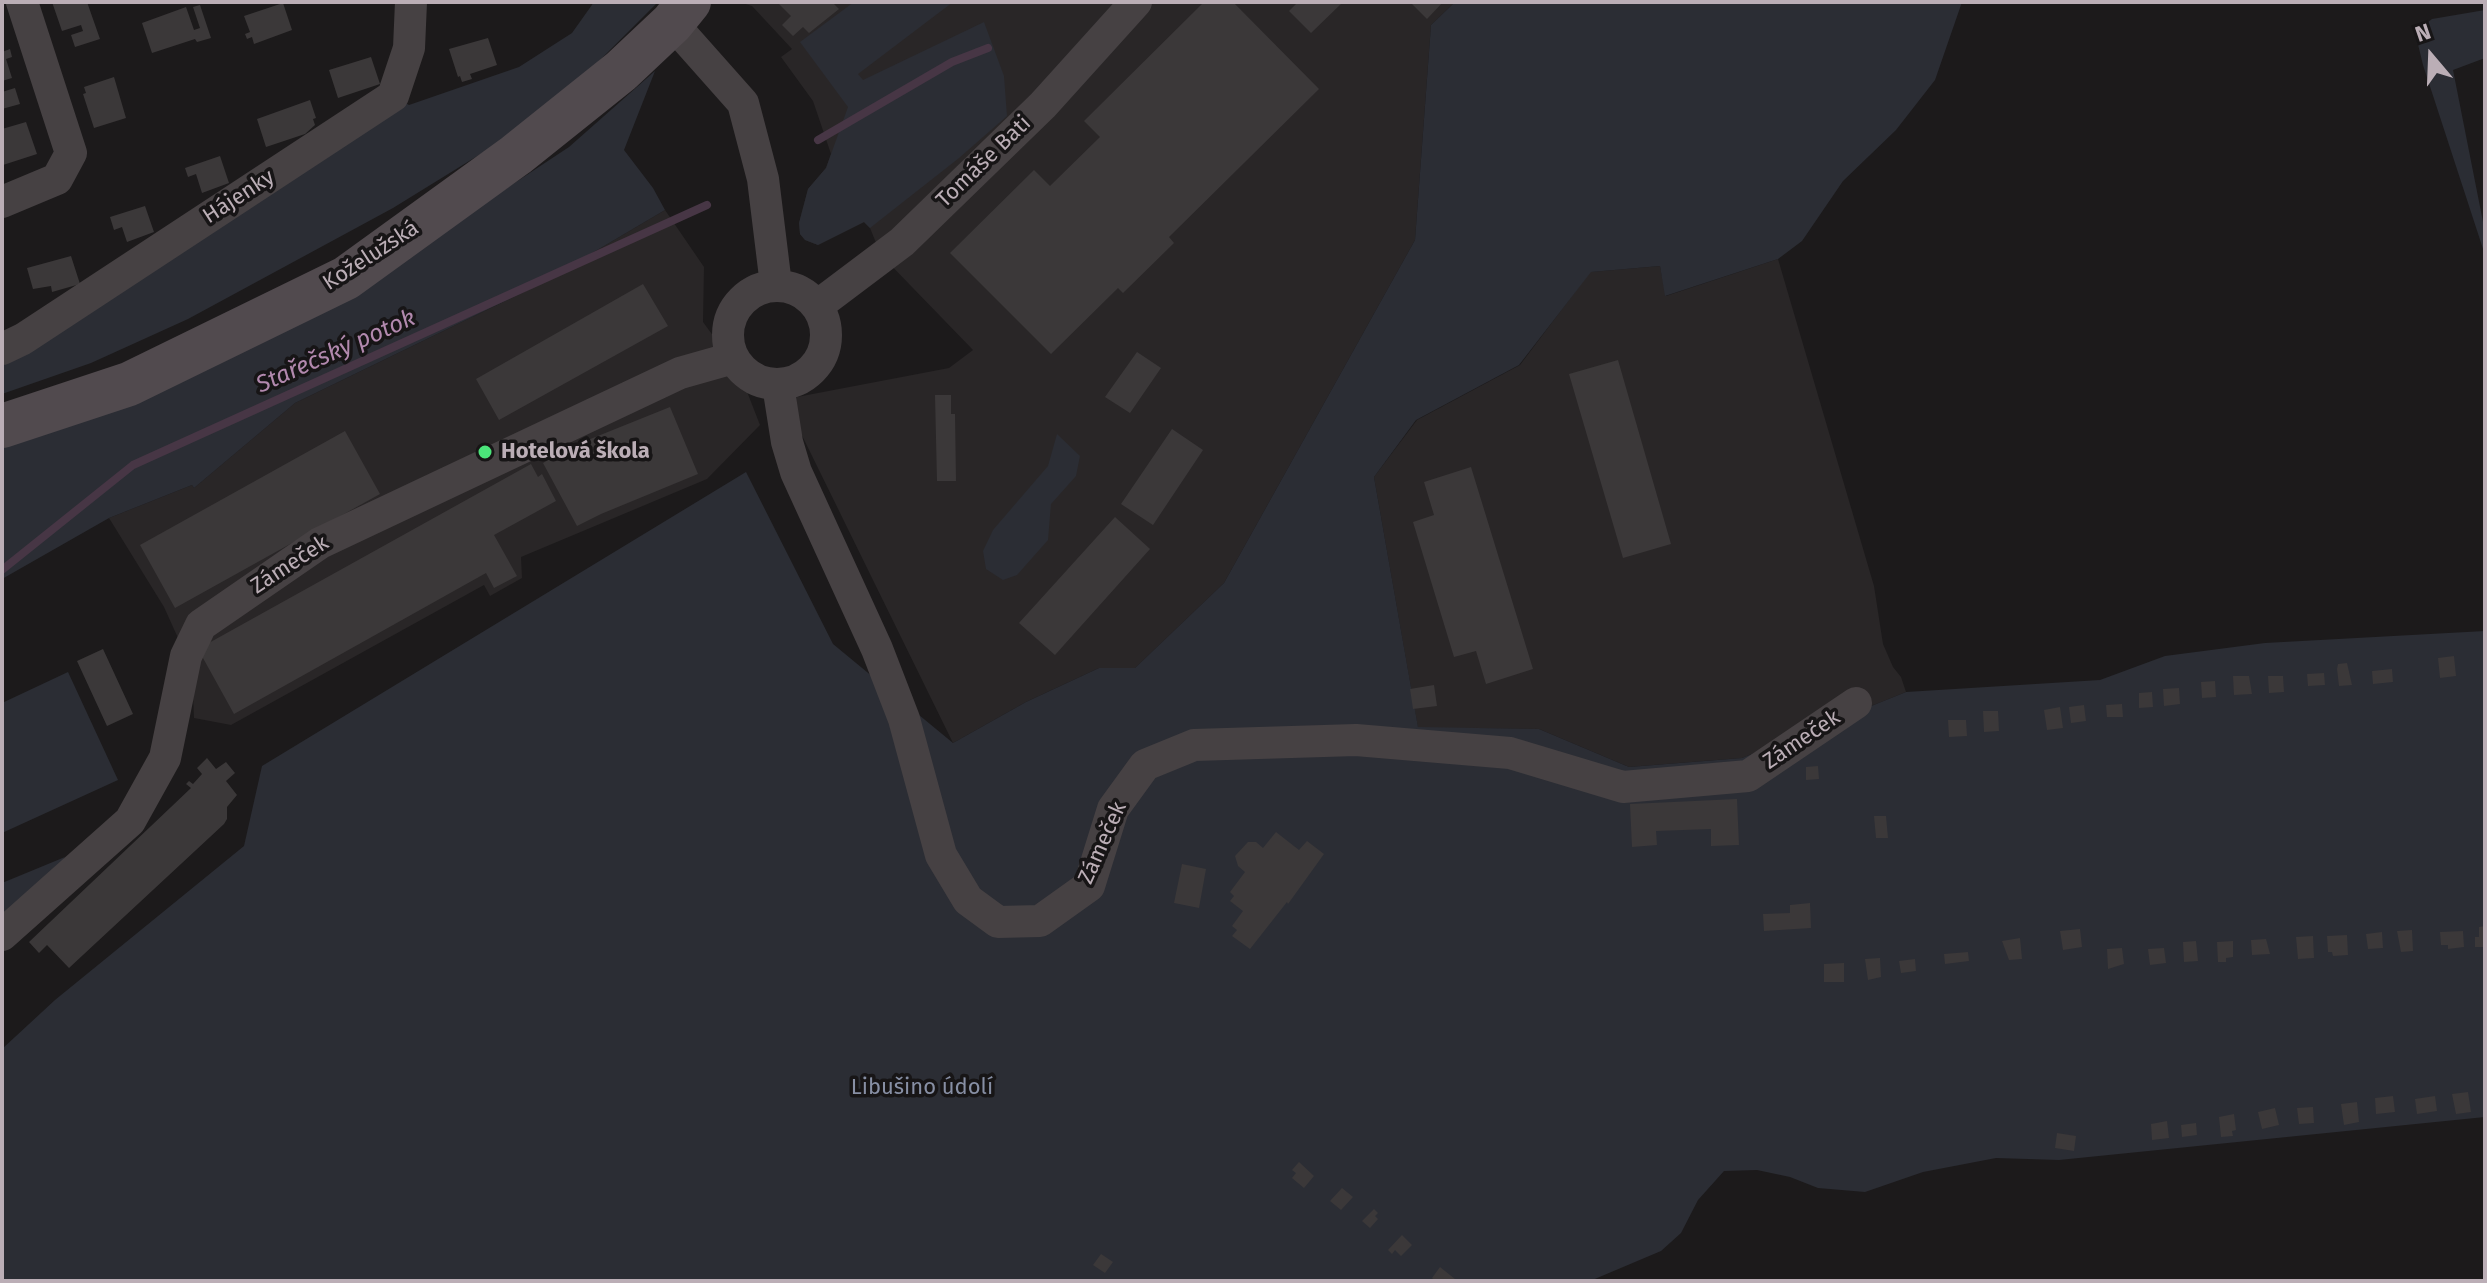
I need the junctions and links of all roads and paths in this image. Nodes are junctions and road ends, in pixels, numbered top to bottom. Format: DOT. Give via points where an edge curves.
graph roads {
  1 [pos="22,2"];
  2 [pos="411,2"];
  3 [pos="1136,2"];
  4 [pos="680,12"];
  5 [pos="2,202"];
  6 [pos="776,285"];
  7 [pos="817,306"];
  8 [pos="2,349"];
  9 [pos="733,358"];
  10 [pos="778,385"];
  11 [pos="2,426"];
  12 [pos="1856,703"];
  13 [pos="2,935"];
  1 -- 5 [label="street" via="71,153 57,179"];
  2 -- 8 [label="street, Hájenky" via="409,48 393,96"];
  3 -- 7 [label="street, Tomáše Bati" via="1043,105 902,242"];
  4 -- 6 [label="street" via="743,103 763,179"];
  4 -- 11 [label="main road, Koželužská" via="621,71 516,155 346,278 129,384"];
  6 -- 7 [label="street" via="806,294"];
  6 -- 9 [label="street" via="760,288 734,310 727,342"];
  7 -- 10 [label="street" via="826,338 822,354 800,379"];
  9 -- 10 [label="street" via="752,378"];
  9 -- 13 [label="street, Zámeček" via="680,373 320,543 201,625 186,656 165,758 130,821"];
  10 -- 12 [label="street, Zámeček" via="796,472 904,719 941,855 968,900 998,922 1040,921 1089,886 1113,809 1145,765 1194,745 1356,740 1510,753 1623,787 1748,776"];
}
